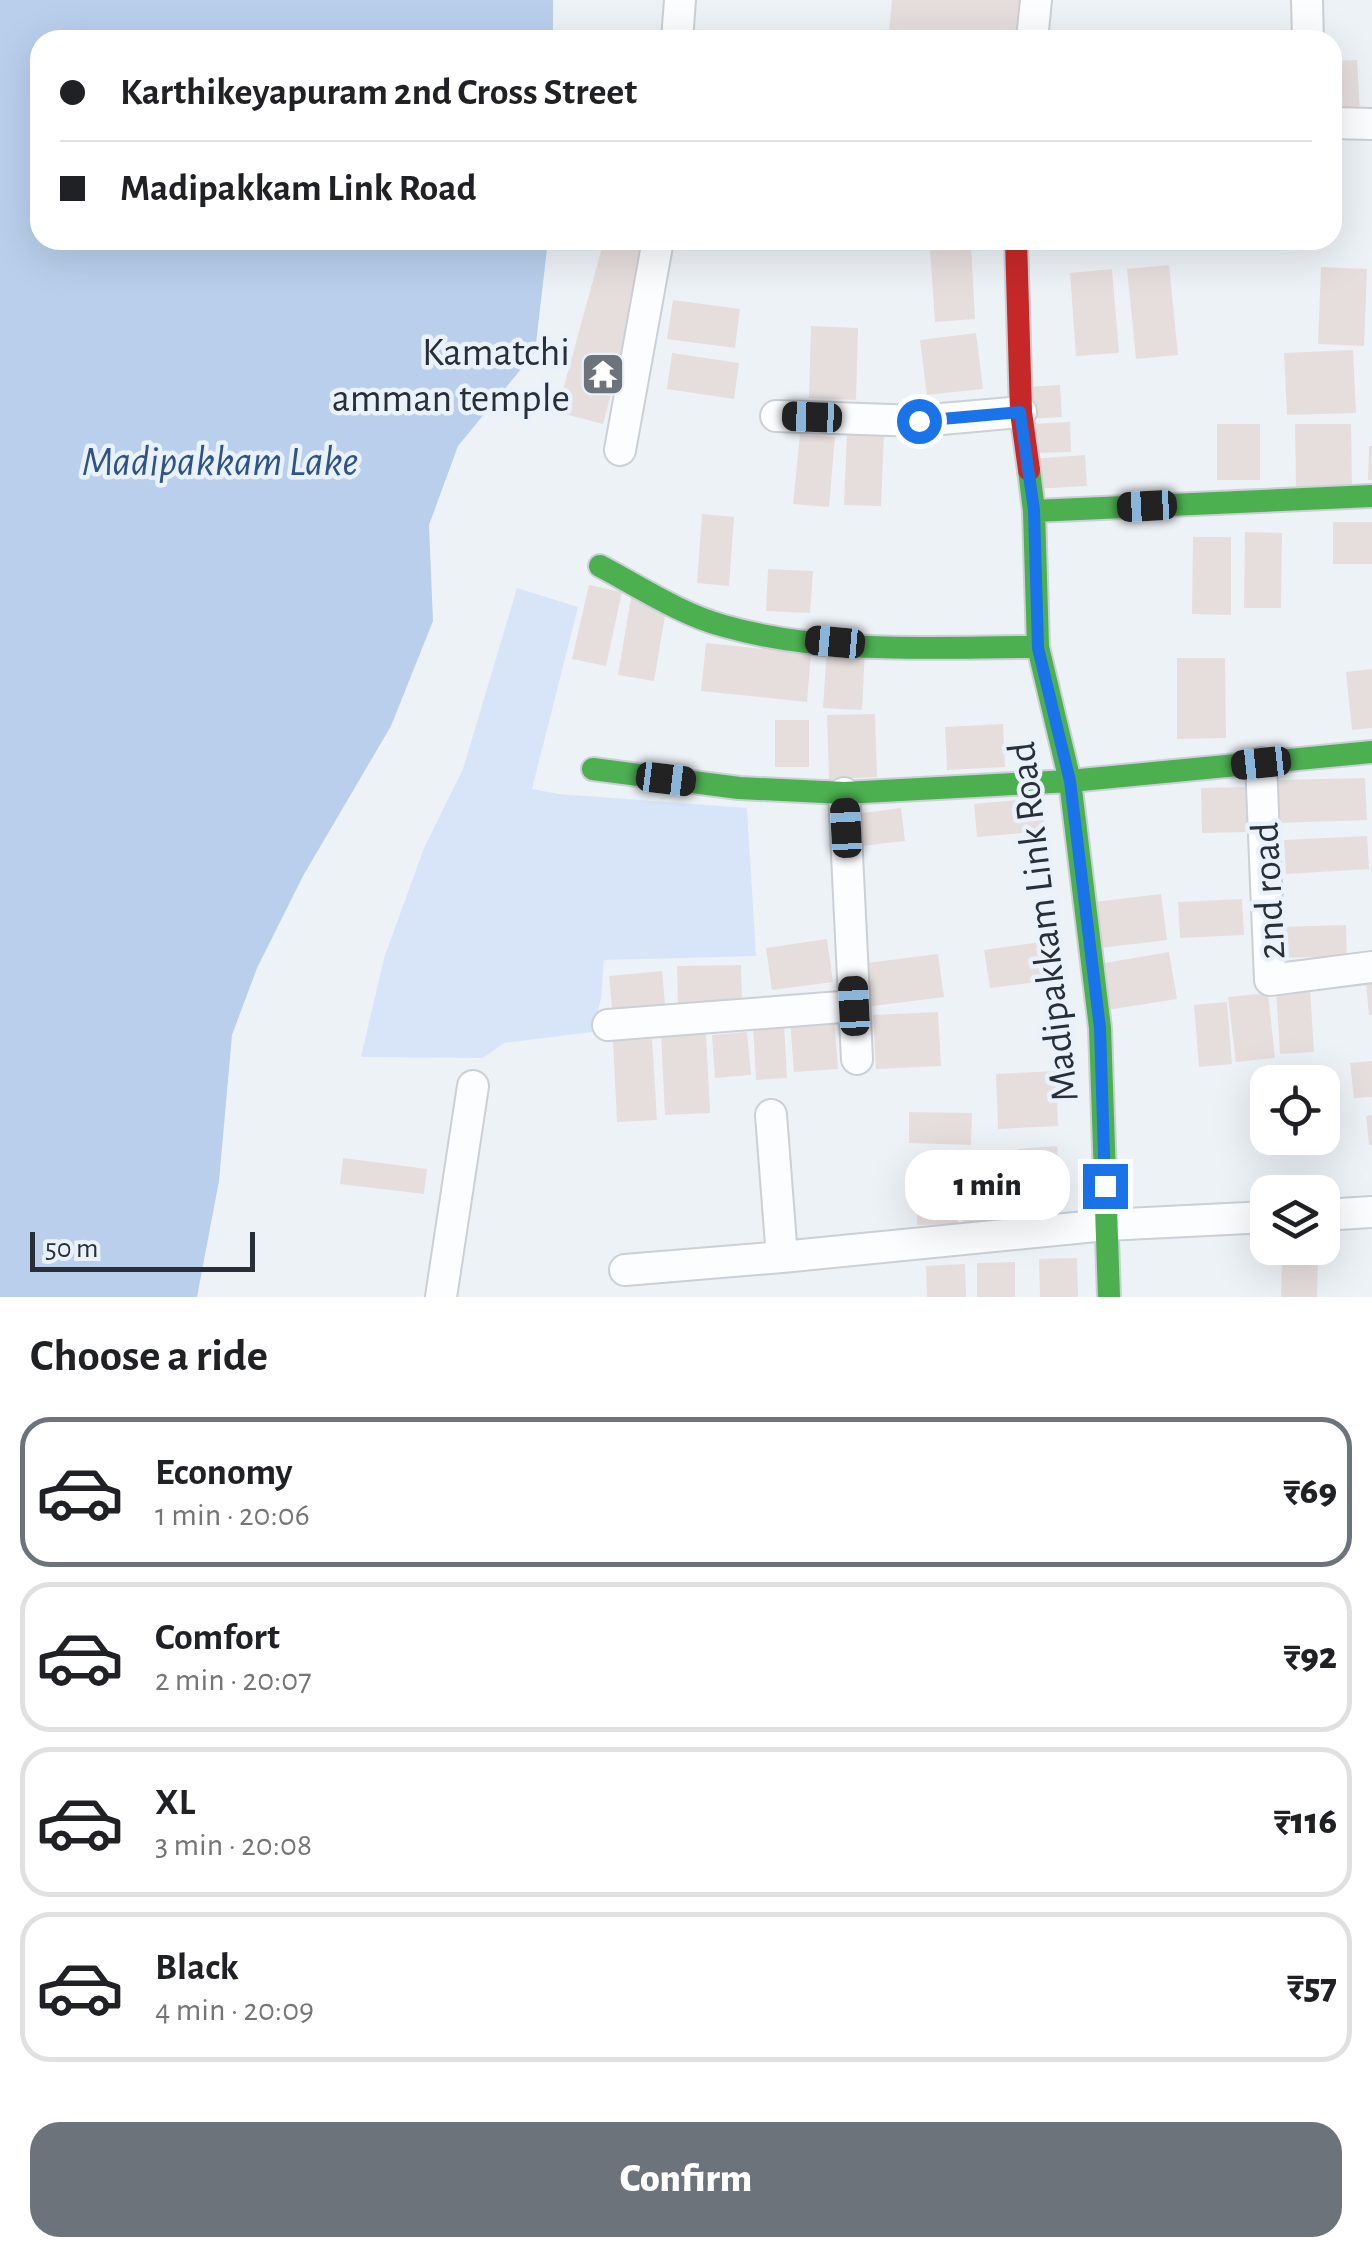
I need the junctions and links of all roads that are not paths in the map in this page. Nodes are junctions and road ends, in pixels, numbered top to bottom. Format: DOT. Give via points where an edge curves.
graph roads {
  1 [pos="680,0"];
  2 [pos="1036,0"];
  3 [pos="1307,0"];
  4 [pos="678,30"];
  5 [pos="1033,30"];
  6 [pos="1308,30"];
  7 [pos="1342,123"];
  8 [pos="1372,124"];
  9 [pos="656,250"];
  10 [pos="1016,250"];
  11 [pos="1020,412"];
  12 [pos="776,416"];
  13 [pos="620,450"];
  14 [pos="1372,496"];
  15 [pos="1034,510"];
  16 [pos="600,566"];
  17 [pos="1038,648"];
  18 [pos="1372,752"];
  19 [pos="1261,763"];
  20 [pos="593,769"];
  21 [pos="1070,781"];
  22 [pos="844,793"];
  23 [pos="1372,967"];
  24 [pos="854,1006"];
  25 [pos="608,1026"];
  26 [pos="857,1059"];
  27 [pos="473,1086"];
  28 [pos="771,1115"];
  29 [pos="1372,1212"];
  30 [pos="1340,1214"];
  31 [pos="1250,1219"];
  32 [pos="1106,1225"];
  33 [pos="782,1257"];
  34 [pos="625,1270"];
  35 [pos="441,1297"];
  36 [pos="1109,1297"];
  1 -- 4 [label="street"];
  2 -- 5 [label="street"];
  3 -- 6 [label="street"];
  7 -- 8 [label="street"];
  9 -- 13 [label="street"];
  10 -- 11 [label="street, Madipakkam Link Road"];
  11 -- 12 [label="street" via="919,421"];
  11 -- 15 [label="street, Madipakkam Link Road"];
  14 -- 15 [label="street"];
  15 -- 17 [label="street, Madipakkam Link Road"];
  16 -- 17 [label="street" via="721,625 777,637"];
  17 -- 21 [label="street, Madipakkam Link Road"];
  18 -- 19 [label="street"];
  19 -- 21 [label="street"];
  19 -- 23 [label="street, 2nd road" via="1270,980"];
  20 -- 22 [label="street" via="739,788"];
  21 -- 22 [label="street"];
  21 -- 32 [label="street, Madipakkam Link Road" via="1100,1028"];
  22 -- 24 [label="street"];
  24 -- 25 [label="street"];
  24 -- 26 [label="street"];
  27 -- 35 [label="street"];
  28 -- 33 [label="street"];
  29 -- 30 [label="street"];
  31 -- 32 [label="street"];
  32 -- 33 [label="street"];
  32 -- 36 [label="street, Madipakkam Link Road"];
  33 -- 34 [label="street"];
}
